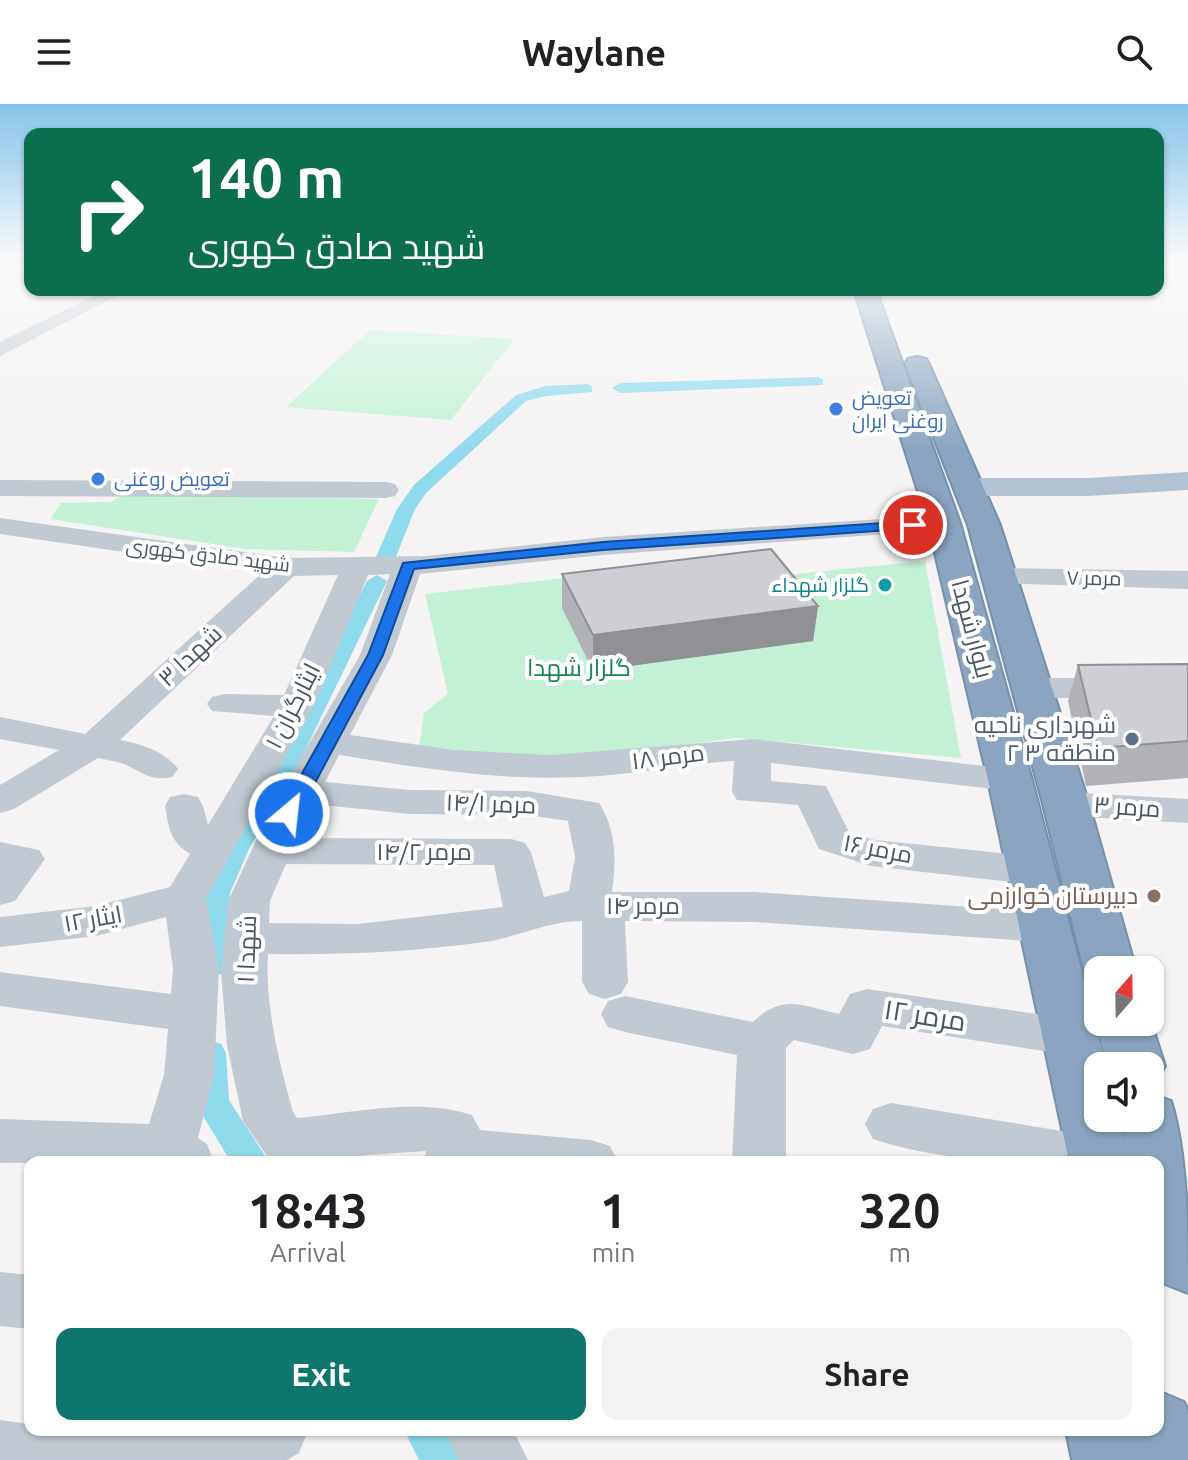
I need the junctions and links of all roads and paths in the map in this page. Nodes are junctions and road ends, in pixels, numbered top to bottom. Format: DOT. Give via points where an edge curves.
graph roads {
  1 [pos="49,323"];
  2 [pos="886,323"];
  3 [pos="891,323"];
  4 [pos="5,344"];
  5 [pos="1188,481"];
  6 [pos="970,487"];
  7 [pos="0,488"];
  8 [pos="46,488"];
  9 [pos="386,490"];
  10 [pos="944,523"];
  11 [pos="0,524"];
  12 [pos="357,566"];
  13 [pos="408,566"];
  14 [pos="286,567"];
  15 [pos="1000,577"];
  16 [pos="1188,580"];
  17 [pos="1031,688"];
  18 [pos="1188,688"];
  19 [pos="224,704"];
  20 [pos="297,706"];
  21 [pos="0,728"];
  22 [pos="327,742"];
  23 [pos="94,745"];
  24 [pos="753,750"];
  25 [pos="159,769"];
  26 [pos="1010,780"];
  27 [pos="301,791"];
  28 [pos="0,801"];
  29 [pos="1066,804"];
  30 [pos="184,806"];
  31 [pos="1188,811"];
  32 [pos="213,849"];
  33 [pos="272,851"];
  34 [pos="0,855"];
  35 [pos="1030,870"];
  36 [pos="0,891"];
  37 [pos="185,898"];
  38 [pos="595,906"];
  39 [pos="527,916"];
  40 [pos="1043,927"];
  41 [pos="0,932"];
  42 [pos="246,938"];
  43 [pos="1106,956"];
  44 [pos="0,989"];
  45 [pos="193,1015"];
  46 [pos="1070,1037"];
  47 [pos="762,1042"];
  48 [pos="891,1124"];
  49 [pos="1154,1132"];
  50 [pos="0,1141"];
  51 [pos="293,1151"];
  52 [pos="163,1156"];
  53 [pos="174,1156"];
  54 [pos="451,1156"];
  55 [pos="759,1156"];
  56 [pos="1071,1156"];
  57 [pos="1098,1156"];
  58 [pos="1160,1156"];
  59 [pos="1164,1169"];
  60 [pos="1185,1245"];
  61 [pos="0,1299"];
  62 [pos="24,1301"];
  63 [pos="480,1436"];
  64 [pos="1104,1436"];
  65 [pos="1160,1436"];
  66 [pos="258,1442"];
  67 [pos="26,1450"];
  68 [pos="495,1460"];
  69 [pos="1110,1460"];
  70 [pos="1164,1460"];
  1 -- 4 [label="street"];
  2 -- 10 [label="highway, بلوار شهدا"];
  3 -- 6 [label="highway, بلوار شهدا"];
  5 -- 6 [label="main road"];
  6 -- 15 [label="highway, بلوار شهدا"];
  7 -- 8 [label="street"];
  8 -- 9 [label="street"];
  8 -- 11 [label="street" via="53,495 49,502"];
  10 -- 13 [label="street, شهید صادق کهوری" via="603,546"];
  10 -- 26 [label="highway, بلوار شهدا"];
  11 -- 14 [label="street, شهید صادق کهوری"];
  12 -- 13 [label="street, شهید صادق کهوری"];
  12 -- 14 [label="street, شهید صادق کهوری"];
  12 -- 20 [label="street, ایثارگران ۱"];
  13 -- 22 [label="street, شهدا ۱" via="376,655"];
  14 -- 23 [label="street, شهدا ۳"];
  15 -- 16 [label="street, مرمر ۷"];
  15 -- 17 [label="highway, بلوار شهدا"];
  17 -- 18 [label="street"];
  17 -- 29 [label="highway, بلوار شهدا"];
  19 -- 20 [label="street"];
  20 -- 32 [label="street, ایثارگران ۱"];
  21 -- 23 [label="street"];
  22 -- 24 [label="street, مرمر ۱۸" via="521,766 584,766"];
  22 -- 27 [label="street, شهدا ۱"];
  23 -- 25 [label="street" via="133,754"];
  23 -- 28 [label="street, شهدا ۳"];
  24 -- 26 [label="street, مرمر ۱۸"];
  24 -- 35 [label="street, مرمر ۱۶" via="751,792 812,794 833,840 871,853"];
  26 -- 35 [label="highway, بلوار شهدا"];
  27 -- 33 [label="street, شهدا ۱"];
  27 -- 38 [label="street, مرمر ۱۴/۱" via="410,802 527,803 585,812 596,857"];
  29 -- 31 [label="street, مرمر ۳"];
  29 -- 43 [label="highway, بلوار شهدا"];
  30 -- 32 [label="street" via="190,836"];
  32 -- 37 [label="street, ایثارگران ۱"];
  33 -- 39 [label="street, مرمر ۱۴/۲" via="511,852"];
  33 -- 42 [label="street, شهدا ۱" via="249,901"];
  34 -- 36 [label="street" via="24,859"];
  35 -- 40 [label="highway, بلوار شهدا"];
  37 -- 41 [label="street, ایثار ۱۲" via="96,921"];
  37 -- 45 [label="street" via="196,969"];
  38 -- 39 [label="street, مرمر ۱۴" via="565,906"];
  38 -- 40 [label="street, مرمر ۱۴" via="755,907"];
  38 -- 47 [label="street" via="615,998"];
  39 -- 42 [label="street, مرمر ۱۴" via="488,926 358,940"];
  40 -- 46 [label="highway, بلوار شهدا"];
  42 -- 51 [label="street, شهدا ۱" via="251,1045 269,1121"];
  44 -- 45 [label="street"];
  45 -- 53 [label="street"];
  46 -- 47 [label="street, مرمر ۱۲" via="867,1006 853,1036 785,1020"];
  46 -- 57 [label="highway, بلوار شهدا"];
  47 -- 55 [label="street"];
  48 -- 56 [label="street"];
  49 -- 58 [label="highway"];
  50 -- 52 [label="street"];
  51 -- 54 [label="street" via="398,1130 454,1130"];
  59 -- 60 [label="highway"];
  61 -- 62 [label="street"];
  63 -- 68 [label="street"];
  64 -- 69 [label="highway"];
  65 -- 70 [label="highway"];
  66 -- 67 [label="street"];
}
